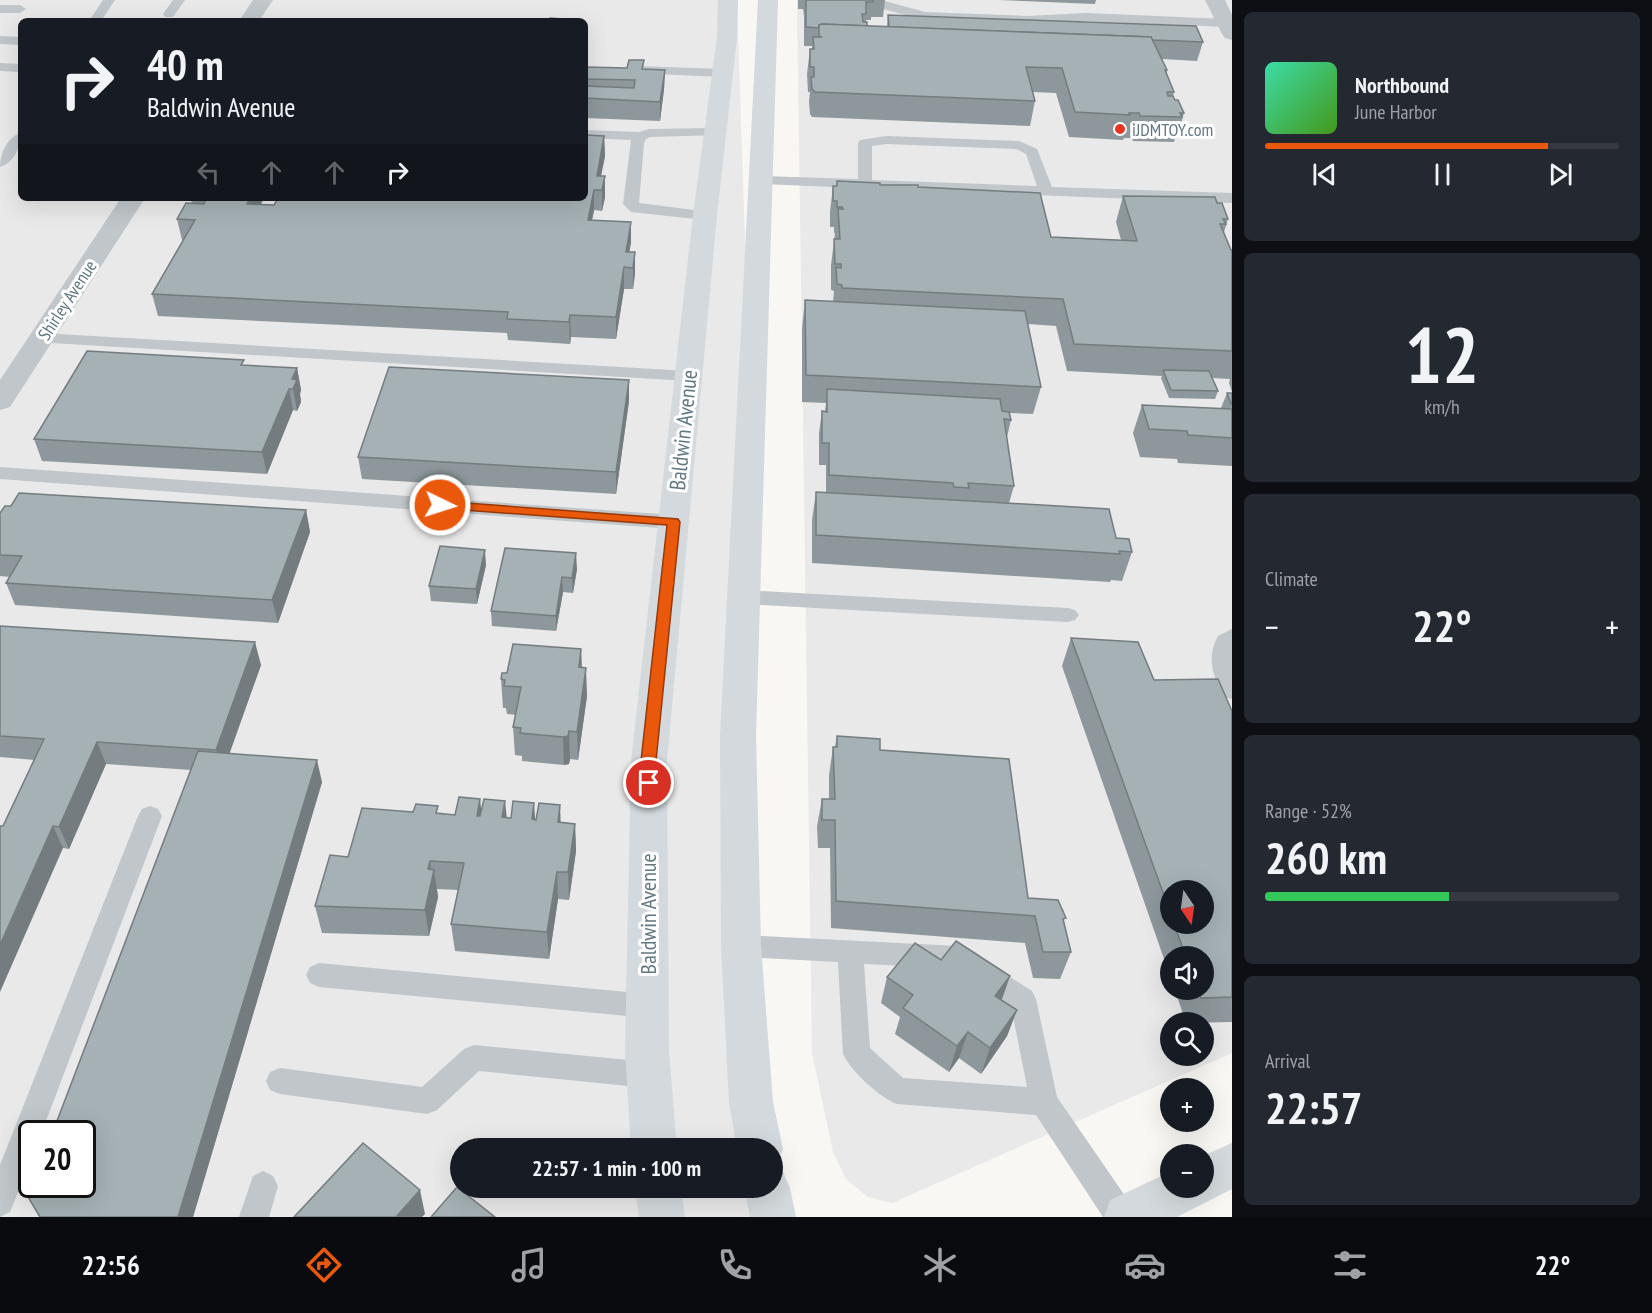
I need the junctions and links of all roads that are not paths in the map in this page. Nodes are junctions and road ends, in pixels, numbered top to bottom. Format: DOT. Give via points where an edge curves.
graph roads {
  1 [pos="109,0"];
  2 [pos="179,0"];
  3 [pos="263,0"];
  4 [pos="728,0"];
  5 [pos="768,0"];
  6 [pos="865,0"];
  7 [pos="0,9"];
  8 [pos="20,9"];
  9 [pos="169,14"];
  10 [pos="97,18"];
  11 [pos="251,18"];
  12 [pos="1226,18"];
  13 [pos="0,40"];
  14 [pos="18,41"];
  15 [pos="0,67"];
  16 [pos="18,68"];
  17 [pos="624,70"];
  18 [pos="723,73"];
  19 [pos="715,132"];
  20 [pos="588,134"];
  21 [pos="640,136"];
  22 [pos="18,141"];
  23 [pos="0,163"];
  24 [pos="760,180"];
  25 [pos="865,184"];
  26 [pos="1046,191"];
  27 [pos="1232,198"];
  28 [pos="131,201"];
  29 [pos="705,215"];
  30 [pos="41,338"];
  31 [pos="688,376"];
  32 [pos="0,401"];
  33 [pos="0,472"];
  34 [pos="674,522"];
  35 [pos="742,597"];
  36 [pos="1068,615"];
  37 [pos="1232,637"];
  38 [pos="1232,690"];
  39 [pos="150,816"];
  40 [pos="741,946"];
  41 [pos="850,951"];
  42 [pos="319,975"];
  43 [pos="648,1006"];
  44 [pos="649,1075"];
  45 [pos="280,1081"];
  46 [pos="1044,1102"];
  47 [pos="653,1138"];
  48 [pos="758,1138"];
  49 [pos="263,1186"];
  50 [pos="659,1198"];
  51 [pos="769,1198"];
  52 [pos="1166,1198"];
  53 [pos="0,1202"];
  54 [pos="255,1217"];
  55 [pos="662,1217"];
  56 [pos="773,1217"];
  57 [pos="1121,1217"];
  58 [pos="1128,1217"];
  1 -- 10 [label="lane"];
  2 -- 9 [label="lane"];
  3 -- 11 [label="street"];
  4 -- 18 [label="main road, Baldwin Avenue"];
  5 -- 24 [label="main road"];
  6 -- 12 [label="lane" via="924,16 1028,20"];
  7 -- 8 [label="lane"];
  13 -- 14 [label="lane"];
  15 -- 16 [label="lane"];
  17 -- 18 [label="lane"];
  18 -- 19 [label="main road, Baldwin Avenue"];
  19 -- 21 [label="lane" via="663,131"];
  19 -- 29 [label="main road, Baldwin Avenue"];
  20 -- 21 [label="lane"];
  21 -- 29 [label="lane" via="631,204 644,211"];
  22 -- 23 [label="lane"];
  24 -- 25 [label="lane"];
  24 -- 35 [label="main road"];
  25 -- 26 [label="lane"];
  25 -- 26 [label="lane" via="865,143 886,140 1019,145 1032,152"];
  26 -- 27 [label="lane"];
  28 -- 30 [label="street, Shirley Avenue"];
  29 -- 31 [label="main road, Baldwin Avenue"];
  30 -- 31 [label="lane"];
  30 -- 32 [label="street, Shirley Avenue"];
  31 -- 34 [label="main road, Baldwin Avenue"];
  33 -- 34 [label="lane"];
  34 -- 43 [label="main road, Baldwin Avenue" via="649,761"];
  35 -- 36 [label="lane"];
  35 -- 40 [label="main road" via="738,735"];
  37 -- 38 [label="lane" via="1221,649"];
  39 -- 53 [label="lane"];
  40 -- 41 [label="lane"];
  40 -- 48 [label="main road" via="751,1102"];
  41 -- 46 [label="lane" via="957,957 1023,999"];
  41 -- 46 [label="lane" via="857,1054 897,1091"];
  42 -- 43 [label="lane"];
  43 -- 44 [label="main road, Baldwin Avenue"];
  44 -- 45 [label="lane" via="474,1058 427,1101"];
  44 -- 47 [label="main road, Baldwin Avenue"];
  46 -- 57 [label="lane"];
  49 -- 54 [label="lane"];
  50 -- 55 [label="main road"];
  51 -- 56 [label="main road"];
  52 -- 58 [label="main road"];
}
